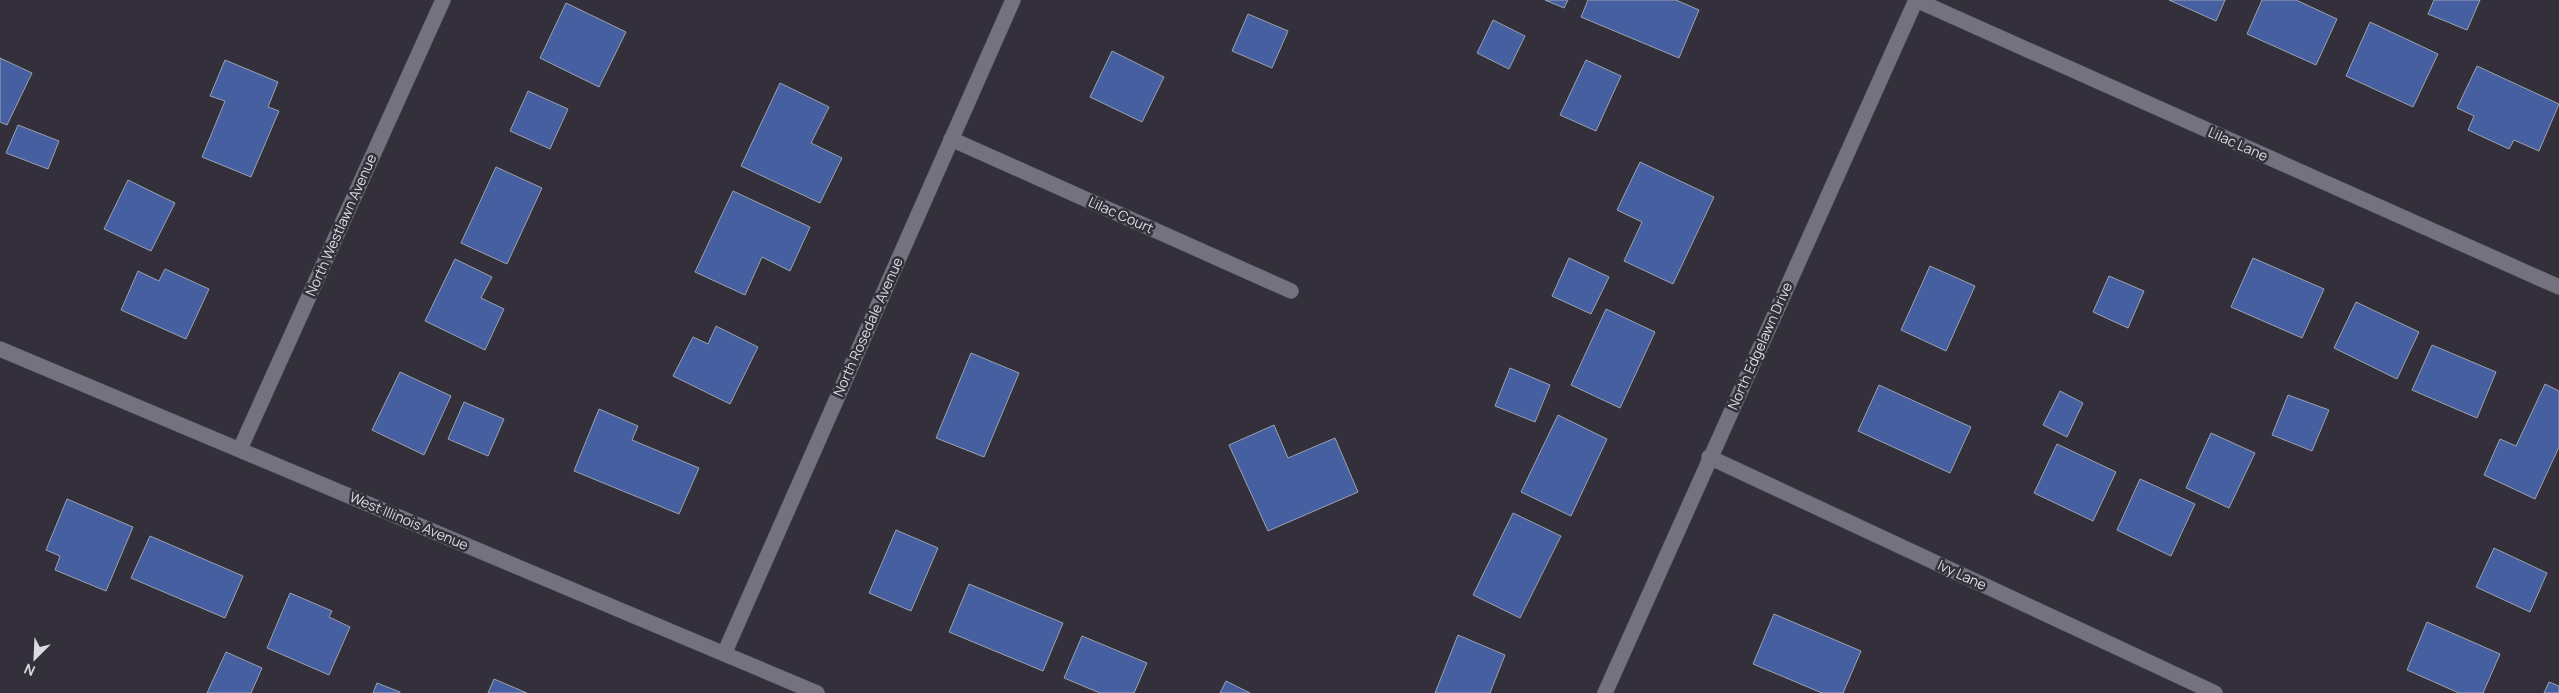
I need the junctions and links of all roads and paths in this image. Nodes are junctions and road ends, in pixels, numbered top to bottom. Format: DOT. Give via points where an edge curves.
graph roads {
  1 [pos="443,0"];
  2 [pos="1013,0"];
  3 [pos="1916,0"];
  4 [pos="951,139"];
  5 [pos="2559,287"];
  6 [pos="1291,291"];
  7 [pos="0,349"];
  8 [pos="240,449"];
  9 [pos="1710,457"];
  10 [pos="724,654"];
  11 [pos="817,693"];
  12 [pos="1605,693"];
  13 [pos="2214,693"];
  1 -- 8 [label="street, North Westlawn Avenue"];
  2 -- 4 [label="street, North Rosedale Avenue"];
  3 -- 5 [label="street, Lilac Lane"];
  3 -- 9 [label="street, North Edgelawn Drive"];
  4 -- 6 [label="street, Lilac Court"];
  4 -- 10 [label="street, North Rosedale Avenue"];
  7 -- 8 [label="street, West Illinois Avenue"];
  8 -- 10 [label="street, West Illinois Avenue"];
  9 -- 12 [label="street, North Edgelawn Drive"];
  9 -- 13 [label="street, Ivy Lane"];
  10 -- 11 [label="street, West Illinois Avenue"];
}
